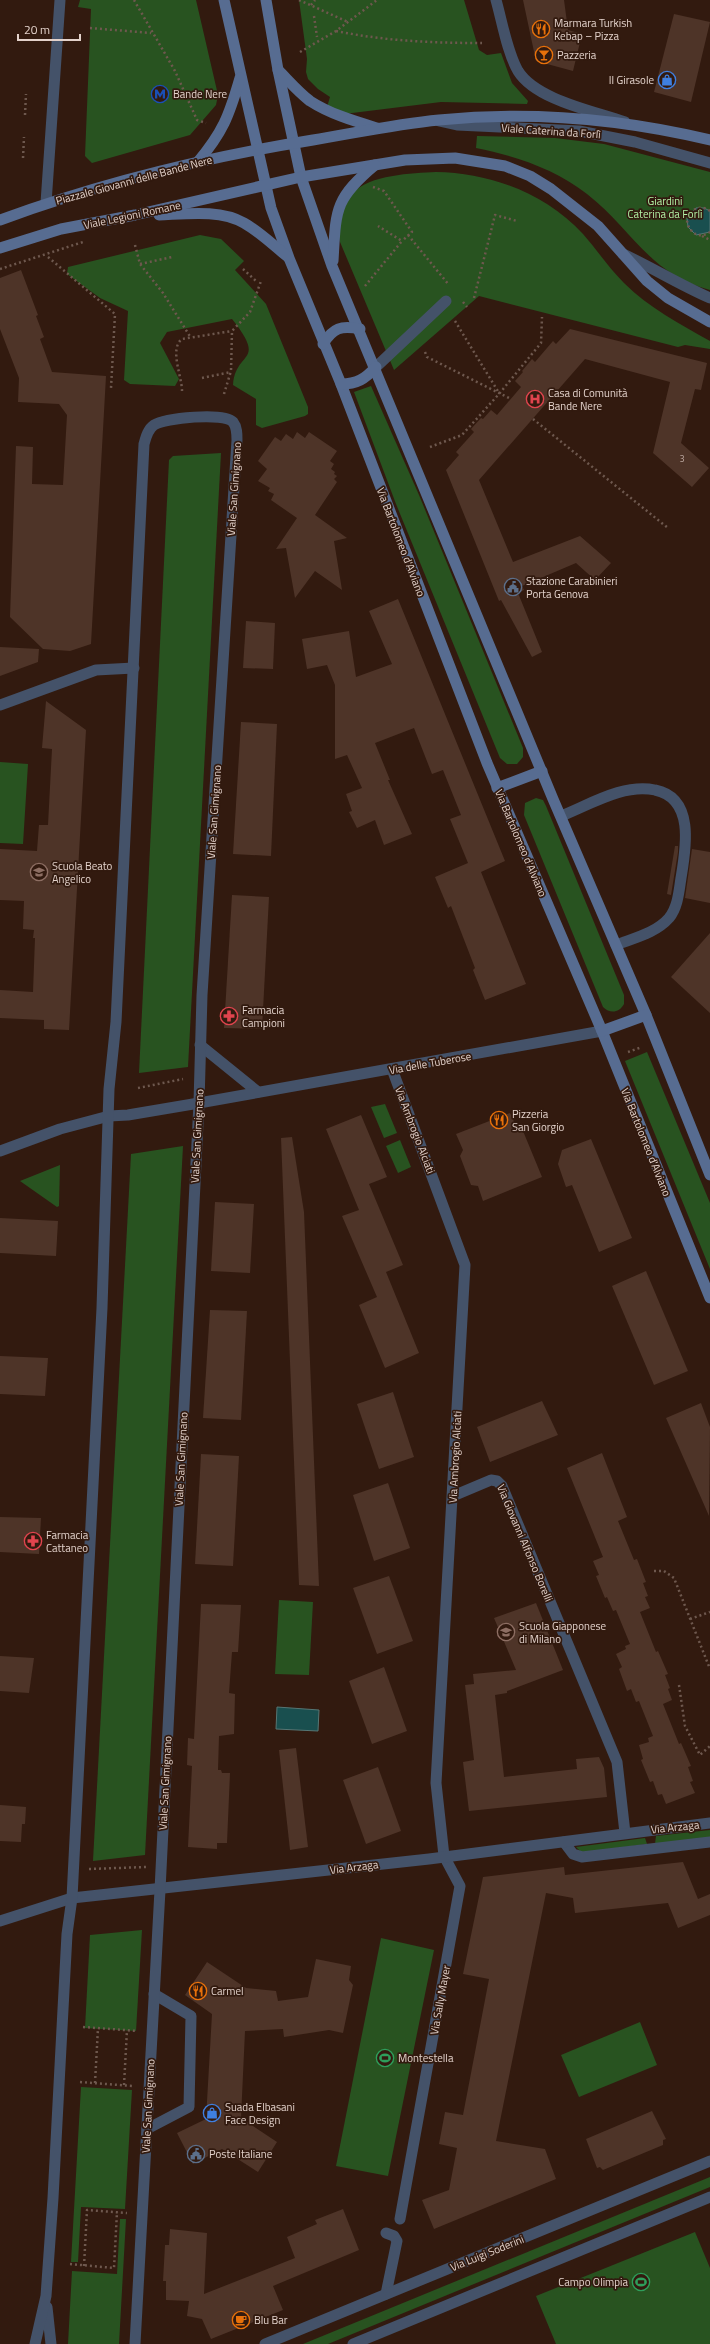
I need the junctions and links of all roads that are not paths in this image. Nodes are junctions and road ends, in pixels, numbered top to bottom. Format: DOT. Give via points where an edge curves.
graph roads {
  1 [pos="60,0"];
  2 [pos="224,0"];
  3 [pos="266,0"];
  4 [pos="496,0"];
  5 [pos="278,70"];
  6 [pos="240,77"];
  7 [pos="438,120"];
  8 [pos="633,124"];
  9 [pos="379,129"];
  10 [pos="710,140"];
  11 [pos="293,143"];
  12 [pos="257,149"];
  13 [pos="197,163"];
  14 [pos="710,163"];
  15 [pos="376,164"];
  16 [pos="301,177"];
  17 [pos="265,184"];
  18 [pos="46,203"];
  19 [pos="135,215"];
  20 [pos="0,220"];
  21 [pos="0,248"];
  22 [pos="622,254"];
  23 [pos="289,258"];
  24 [pos="332,266"];
  25 [pos="710,298"];
  26 [pos="446,301"];
  27 [pos="710,322"];
  28 [pos="360,329"];
  29 [pos="323,344"];
  30 [pos="376,368"];
  31 [pos="341,384"];
  32 [pos="134,668"];
  33 [pos="0,705"];
  34 [pos="542,771"];
  35 [pos="497,788"];
  36 [pos="561,816"];
  37 [pos="616,945"];
  38 [pos="646,1015"];
  39 [pos="602,1031"];
  40 [pos="200,1044"];
  41 [pos="392,1070"];
  42 [pos="258,1092"];
  43 [pos="199,1103"];
  44 [pos="109,1116"];
  45 [pos="0,1151"];
  46 [pos="710,1175"];
  47 [pos="710,1298"];
  48 [pos="453,1496"];
  49 [pos="710,1823"];
  50 [pos="625,1833"];
  51 [pos="564,1842"];
  52 [pos="710,1842"];
  53 [pos="444,1856"];
  54 [pos="160,1890"];
  55 [pos="72,1898"];
  56 [pos="0,1921"];
  57 [pos="154,1994"];
  58 [pos="147,2129"];
  59 [pos="710,2161"];
  60 [pos="710,2197"];
  61 [pos="400,2219"];
  62 [pos="386,2233"];
  63 [pos="386,2294"];
  64 [pos="46,2296"];
  65 [pos="35,2344"];
  66 [pos="51,2344"];
  67 [pos="135,2344"];
  68 [pos="265,2344"];
  69 [pos="353,2344"];
  1 -- 18 [label="street, Piazzale Giovanni delle Bande Nere"];
  2 -- 6 [label="main road"];
  3 -- 5 [label="main road"];
  4 -- 8 [label="street" via="518,69 526,80 545,94"];
  5 -- 9 [label="main road" via="317,105 342,117"];
  5 -- 11 [label="main road"];
  6 -- 12 [label="main road"];
  6 -- 13 [label="main road" via="230,115"];
  7 -- 8 [label="main road, Viale Caterina da Forlì" via="528,116"];
  7 -- 9 [label="main road, Viale Caterina da Forlì"];
  7 -- 14 [label="street, Viale Caterina da Forlì" via="457,125 579,131 604,135"];
  8 -- 10 [label="main road, Viale Caterina da Forlì"];
  9 -- 11 [label="main road, Piazzale Giovanni delle Bande Nere"];
  11 -- 12 [label="main road, Piazzale Giovanni delle Bande Nere"];
  11 -- 16 [label="main road"];
  12 -- 13 [label="main road, Piazzale Giovanni delle Bande Nere"];
  12 -- 17 [label="main road"];
  13 -- 18 [label="main road, Piazzale Giovanni delle Bande Nere"];
  15 -- 16 [label="main road"];
  15 -- 22 [label="main road" via="455,158 505,166 530,176 569,201 598,226"];
  15 -- 24 [label="main road" via="354,183 339,205"];
  16 -- 17 [label="main road"];
  16 -- 24 [label="main road"];
  17 -- 19 [label="main road, Viale Legioni Romane"];
  17 -- 23 [label="main road"];
  18 -- 20 [label="main road"];
  19 -- 21 [label="main road, Viale Legioni Romane" via="61,230"];
  19 -- 23 [label="main road" via="206,214 230,217 244,223"];
  22 -- 25 [label="street" via="657,269"];
  22 -- 27 [label="main road" via="647,282 668,298"];
  23 -- 29 [label="main road"];
  24 -- 28 [label="main road"];
  26 -- 30 [label="street"];
  28 -- 29 [label="main road" via="338,328 329,334"];
  28 -- 30 [label="main road"];
  29 -- 31 [label="main road"];
  30 -- 31 [label="main road" via="357,383"];
  30 -- 34 [label="main road"];
  31 -- 35 [label="main road, Via Bartolomeo d'Alviano"];
  32 -- 33 [label="street" via="111,667 96,670"];
  32 -- 40 [label="street, Viale San Gimignano" via="144,444 152,426 160,422 184,418 224,417 232,422 237,431"];
  32 -- 44 [label="street, Viale San Gimignano"];
  34 -- 35 [label="main road"];
  34 -- 36 [label="main road"];
  35 -- 39 [label="main road, Via Bartolomeo d'Alviano"];
  36 -- 37 [label="main road"];
  36 -- 37 [label="street" via="627,790 641,788 670,795 678,805 686,832 675,909 658,927"];
  37 -- 38 [label="main road"];
  38 -- 39 [label="main road"];
  38 -- 46 [label="main road"];
  39 -- 41 [label="street, Via delle Tuberose"];
  39 -- 47 [label="main road, Via Bartolomeo d'Alviano"];
  40 -- 42 [label="street"];
  40 -- 43 [label="street, Viale San Gimignano"];
  41 -- 42 [label="street, Via delle Tuberose"];
  41 -- 48 [label="street, Via Ambrogio Alciati" via="465,1265"];
  42 -- 43 [label="street, Via delle Tuberose"];
  43 -- 44 [label="street, Via delle Tuberose"];
  43 -- 54 [label="street, Viale San Gimignano"];
  44 -- 45 [label="street, Via delle Tuberose" via="60,1129"];
  44 -- 55 [label="street, Viale San Gimignano" via="102,1308"];
  48 -- 50 [label="street, Via Giovanni Alfonso Borelli" via="489,1481 497,1481 502,1485 616,1762"];
  48 -- 53 [label="street, Via Ambrogio Alciati" via="436,1783"];
  49 -- 50 [label="street, Via Arzaga"];
  50 -- 51 [label="street, Via Arzaga"];
  51 -- 52 [label="street" via="573,1854 582,1858"];
  51 -- 53 [label="street, Via Arzaga"];
  53 -- 54 [label="street, Via Arzaga"];
  53 -- 61 [label="street, Via Sally Mayer" via="460,1886"];
  54 -- 55 [label="street, Via Arzaga"];
  54 -- 57 [label="street, Viale San Gimignano"];
  55 -- 56 [label="street, Via Arzaga"];
  55 -- 64 [label="street, Viale San Gimignano" via="67,1934"];
  57 -- 58 [label="street, Viale San Gimignano"];
  57 -- 58 [label="street" via="191,2016 189,2107"];
  58 -- 67 [label="street, Viale San Gimignano"];
  59 -- 63 [label="street, Via Luigi Soderini"];
  60 -- 69 [label="street"];
  62 -- 63 [label="street" via="394,2236 397,2241"];
  63 -- 68 [label="street, Via Luigi Soderini"];
  64 -- 65 [label="street, Viale San Gimignano"];
  64 -- 66 [label="street, Viale San Gimignano"];
}
